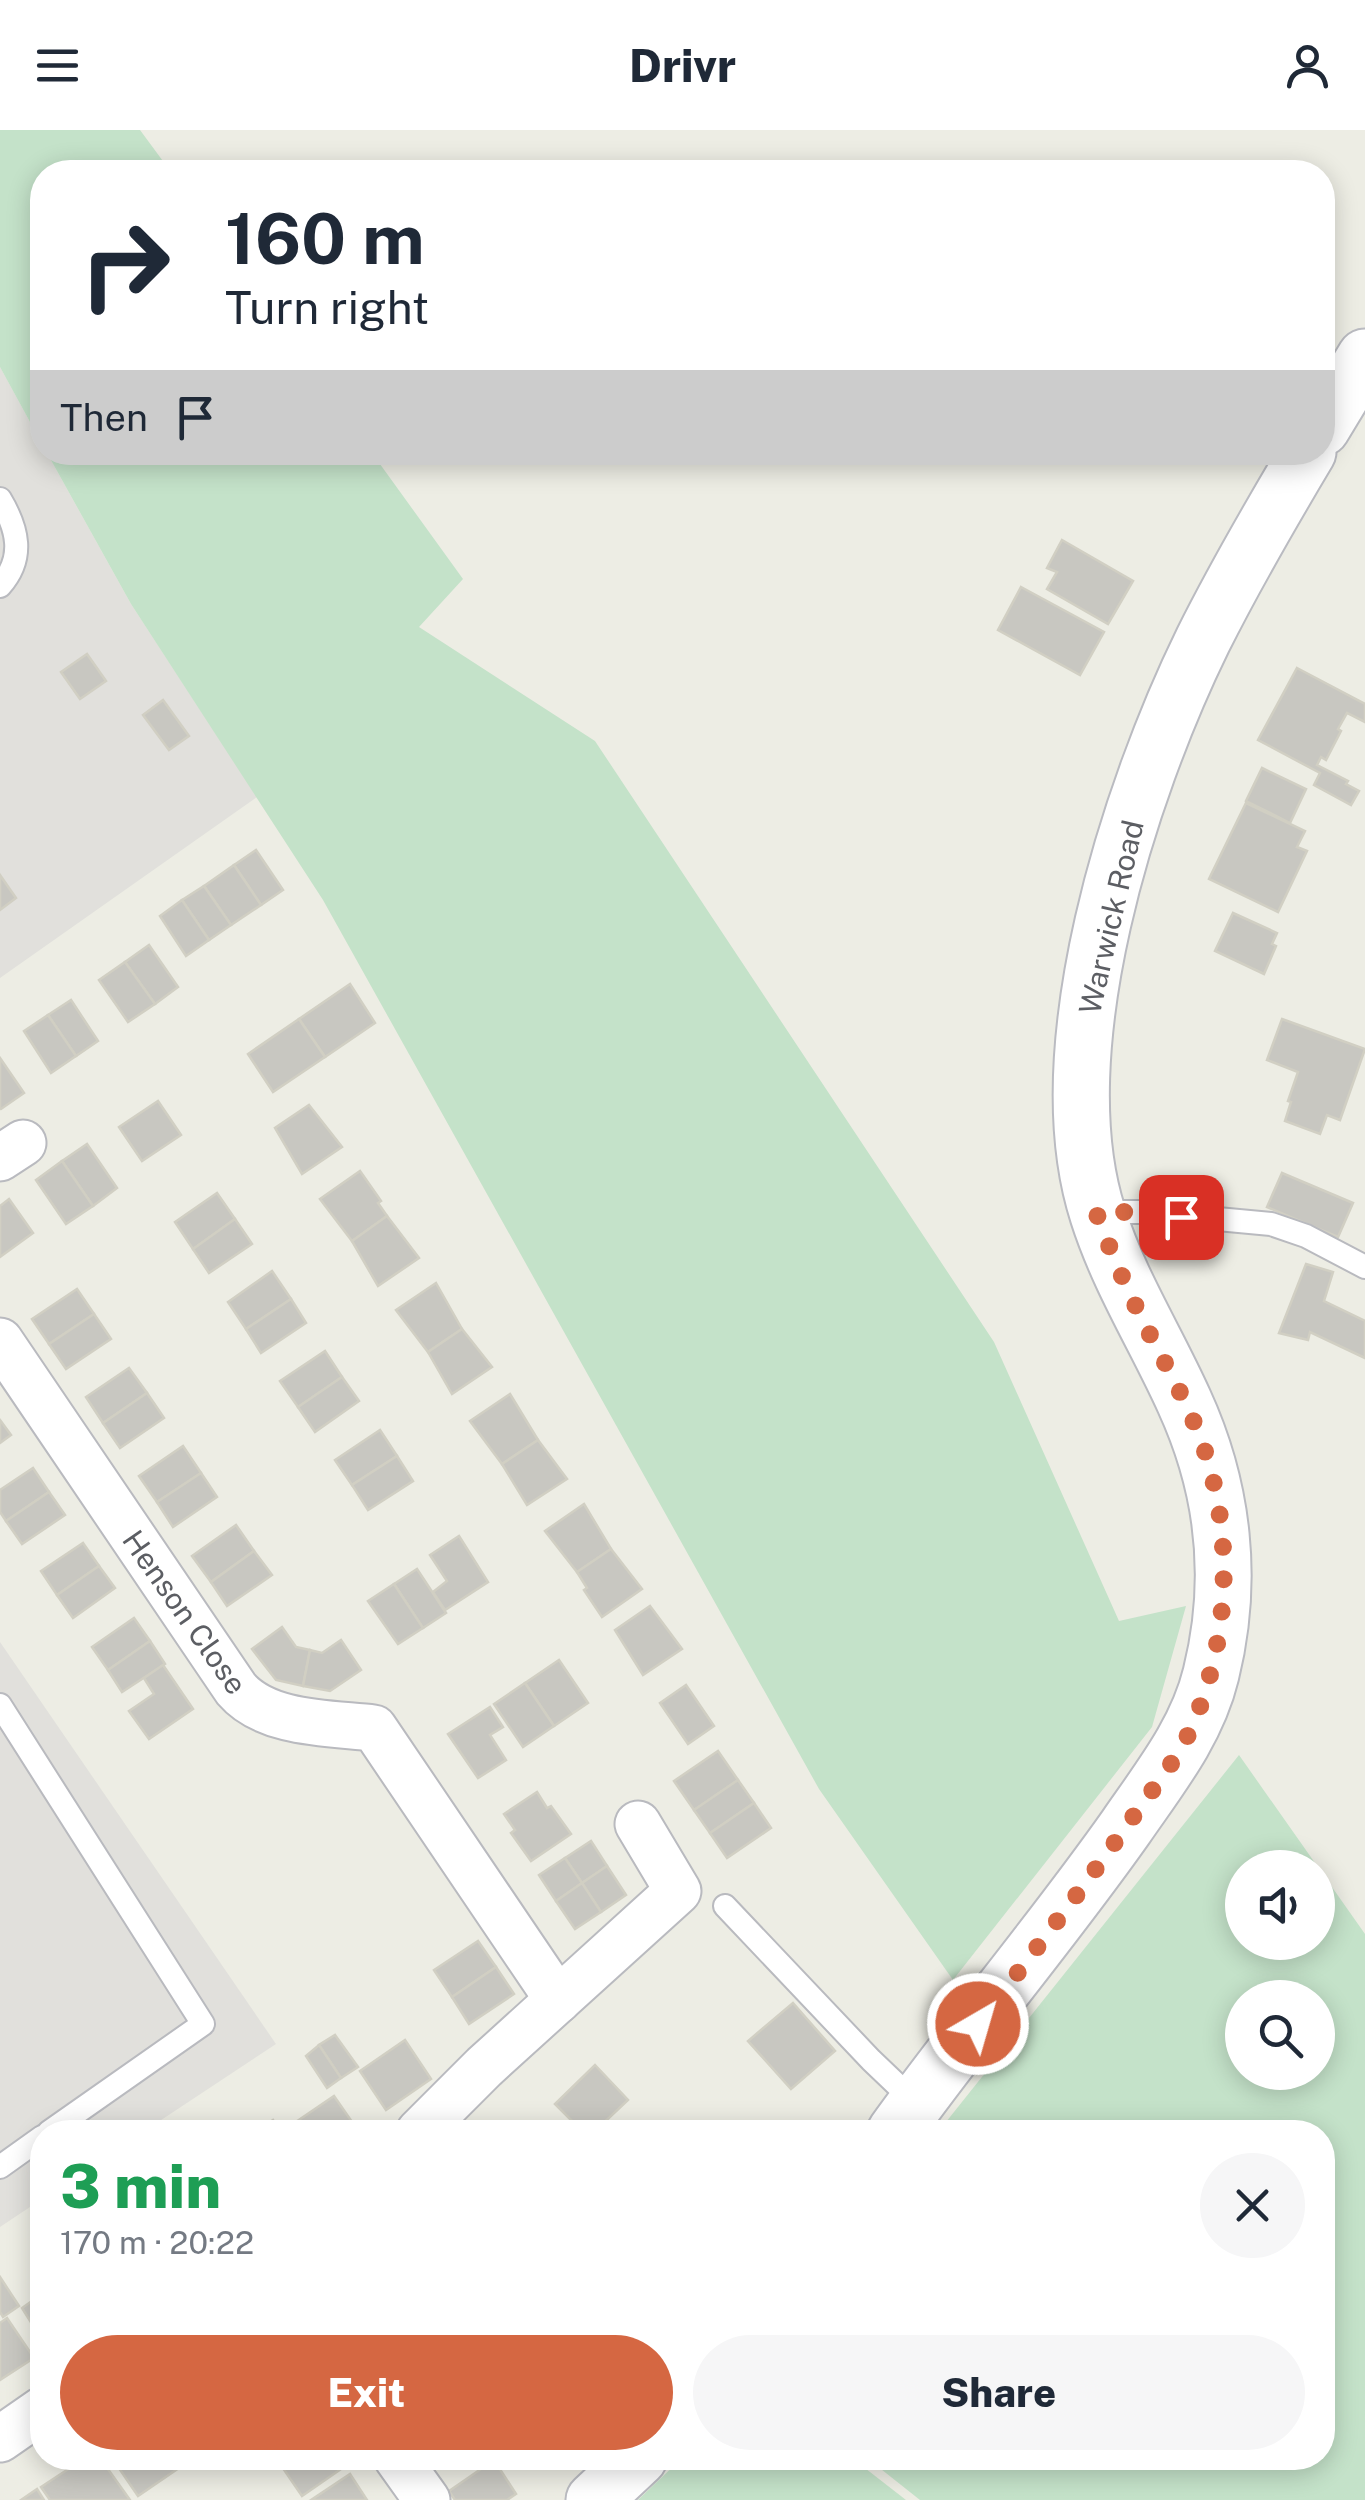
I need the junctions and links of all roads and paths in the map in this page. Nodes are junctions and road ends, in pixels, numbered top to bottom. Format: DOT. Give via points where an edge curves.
graph roads {
  1 [pos="1365,357"];
  2 [pos="1335,407"];
  3 [pos="1301,465"];
  4 [pos="0,499"];
  5 [pos="0,586"];
  6 [pos="1096,1212"];
  7 [pos="1365,1267"];
  8 [pos="0,1341"];
  9 [pos="0,1705"];
  10 [pos="638,1824"];
  11 [pos="725,1906"];
  12 [pos="558,2000"];
  13 [pos="906,2118"];
  14 [pos="66,2120"];
  15 [pos="431,2120"];
  16 [pos="30,2146"];
  17 [pos="0,2167"];
  18 [pos="30,2418"];
  19 [pos="0,2439"];
  20 [pos="406,2470"];
  21 [pos="626,2470"];
  22 [pos="427,2500"];
  23 [pos="594,2500"];
  1 -- 2 [label="street"];
  3 -- 6 [label="street, Warwick Road" via="1203,641 1164,731 1110,900 1082,1041 1080,1114"];
  4 -- 5 [label="lane" via="16,535 17,556"];
  6 -- 7 [label="lane" via="1271,1224"];
  6 -- 13 [label="street, Warwick Road" via="1208,1458 1224,1558 1211,1676 1180,1749"];
  8 -- 12 [label="street, Henson Close" via="246,1701 272,1712 374,1728"];
  9 -- 14 [label="lane" via="203,2024"];
  10 -- 12 [label="street" via="678,1891"];
  11 -- 13 [label="lane" via="871,2060"];
  12 -- 15 [label="street"];
  16 -- 17 [label="lane"];
  18 -- 19 [label="street"];
  20 -- 22 [label="street"];
  21 -- 23 [label="street"];
}
